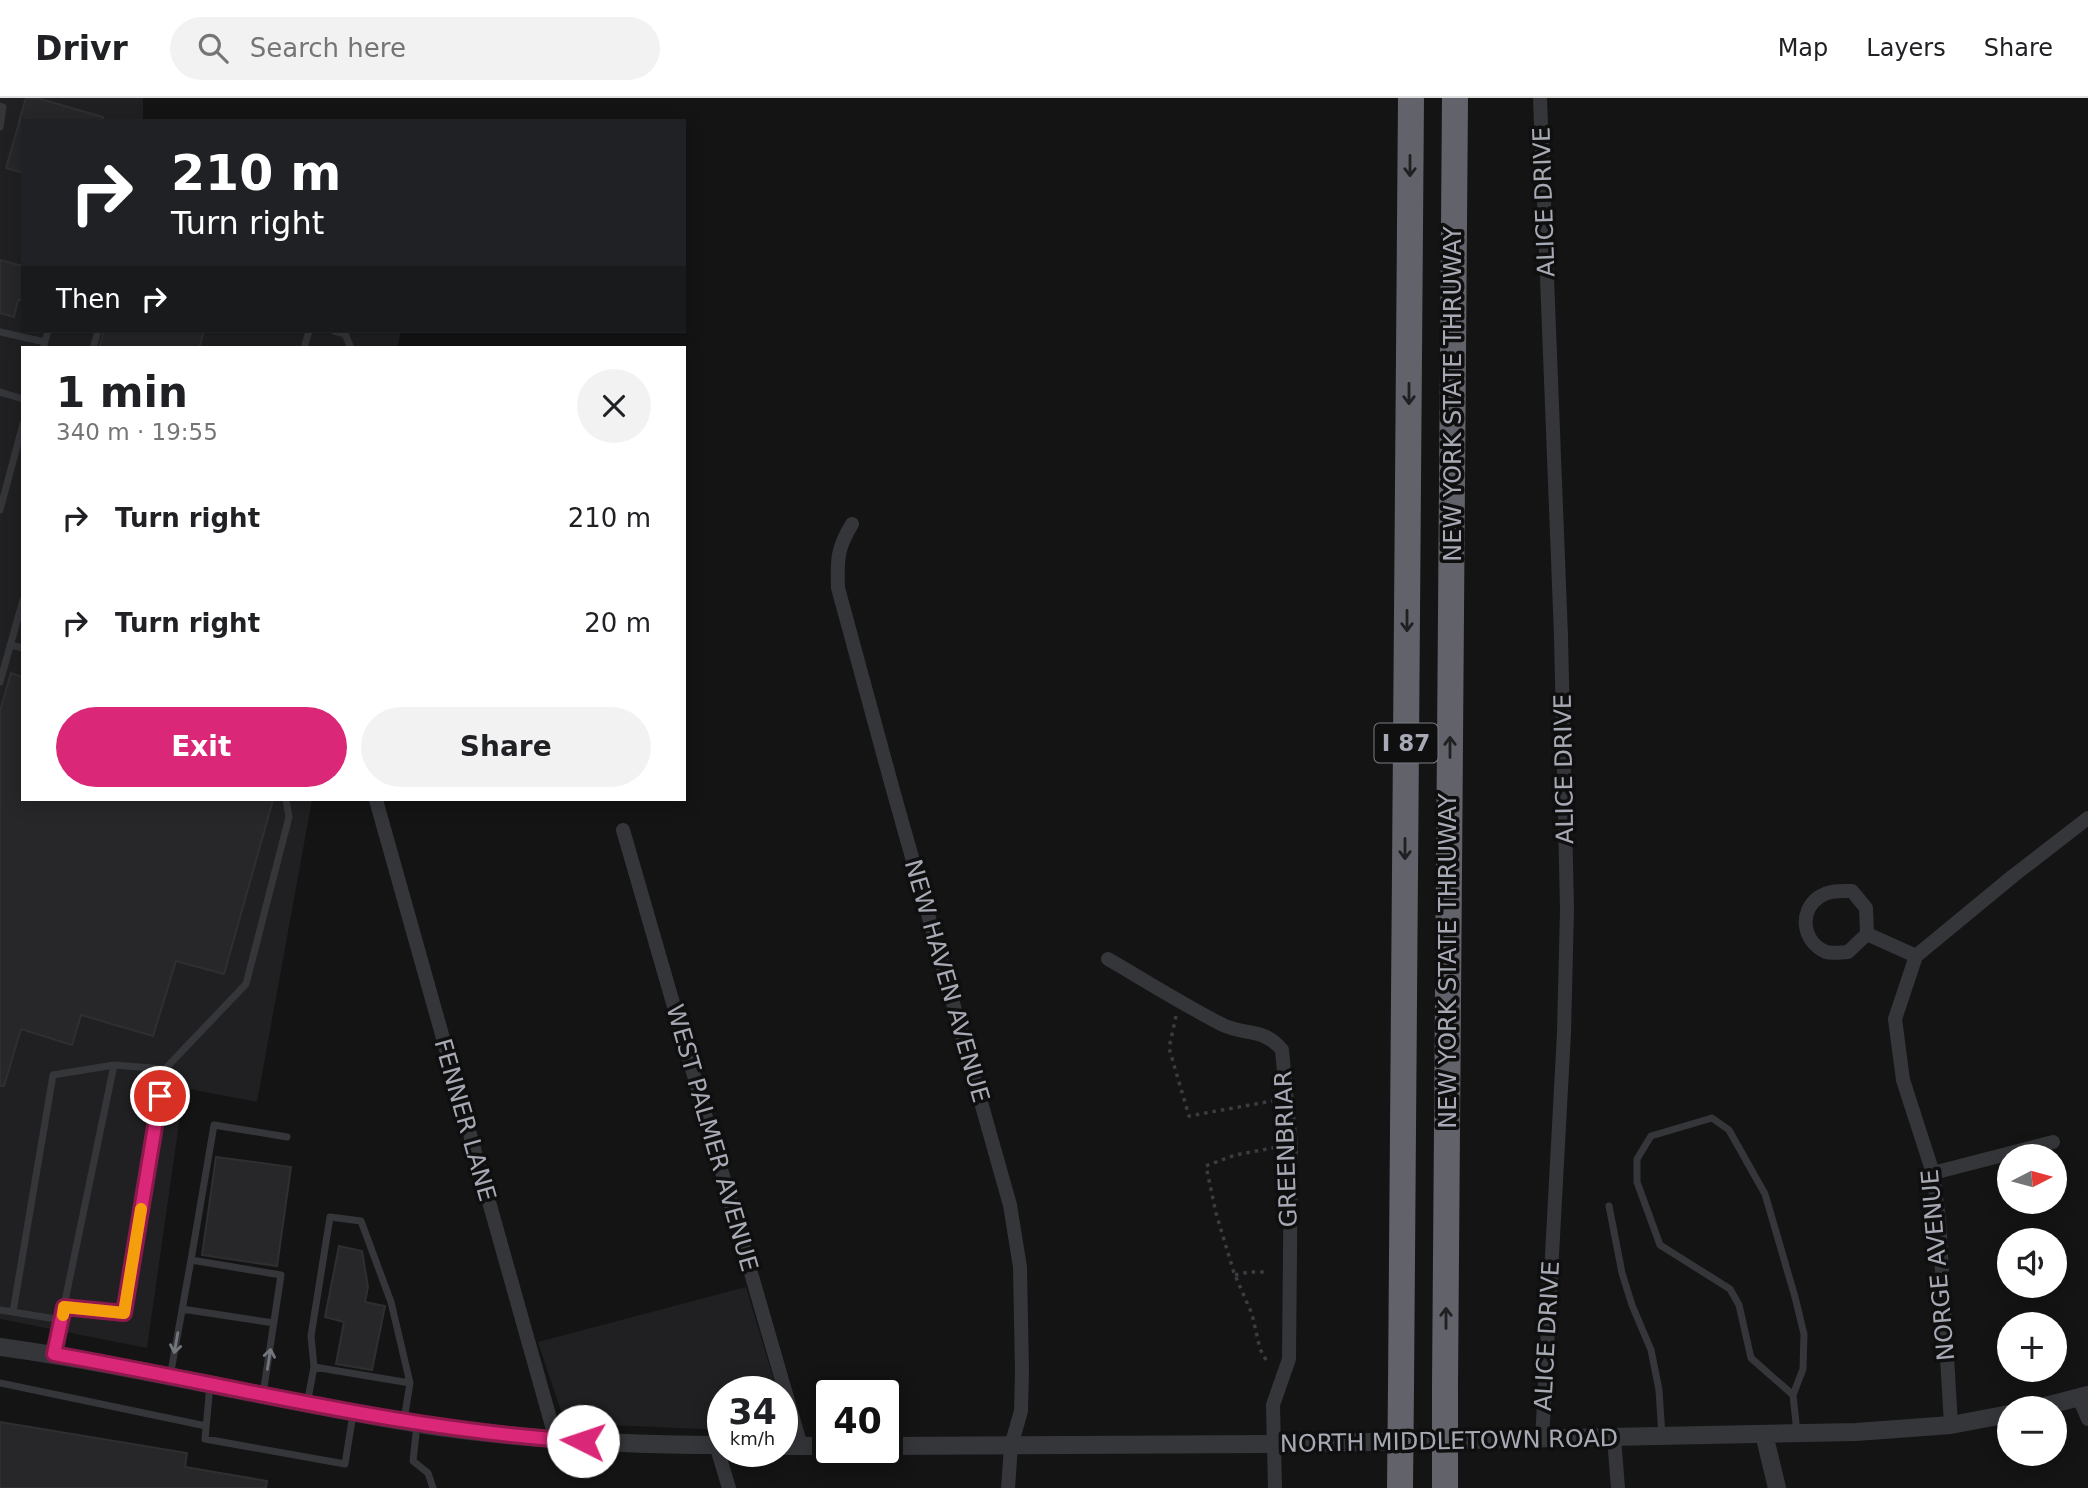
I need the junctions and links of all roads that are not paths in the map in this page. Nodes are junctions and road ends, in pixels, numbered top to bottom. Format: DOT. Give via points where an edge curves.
graph roads {
  1 [pos="1410,98"];
  2 [pos="1455,98"];
  3 [pos="1540,98"];
  4 [pos="1,106"];
  5 [pos="0,127"];
  6 [pos="0,332"];
  7 [pos="44,345"];
  8 [pos="0,392"];
  9 [pos="21,398"];
  10 [pos="21,431"];
  11 [pos="0,510"];
  12 [pos="852,524"];
  13 [pos="21,607"];
  14 [pos="10,645"];
  15 [pos="21,648"];
  16 [pos="0,682"];
  17 [pos="286,801"];
  18 [pos="376,801"];
  19 [pos="2088,818"];
  20 [pos="623,830"];
  21 [pos="1867,934"];
  22 [pos="1916,956"];
  23 [pos="1108,959"];
  24 [pos="114,1065"];
  25 [pos="165,1069"];
  26 [pos="287,1137"];
  27 [pos="2053,1142"];
  28 [pos="1933,1173"];
  29 [pos="1609,1206"];
  30 [pos="191,1260"];
  31 [pos="64,1307"];
  32 [pos="182,1309"];
  33 [pos="0,1310"];
  34 [pos="13,1312"];
  35 [pos="62,1320"];
  36 [pos="274,1323"];
  37 [pos="0,1347"];
  38 [pos="54,1354"];
  39 [pos="314,1367"];
  40 [pos="170,1377"];
  41 [pos="0,1382"];
  42 [pos="410,1383"];
  43 [pos="210,1384"];
  44 [pos="263,1395"];
  45 [pos="1793,1395"];
  46 [pos="2083,1396"];
  47 [pos="307,1404"];
  48 [pos="354,1412"];
  49 [pos="1997,1416"];
  50 [pos="2088,1419"];
  51 [pos="411,1422"];
  52 [pos="1951,1425"];
  53 [pos="206,1426"];
  54 [pos="1797,1433"];
  55 [pos="1764,1434"];
  56 [pos="1662,1437"];
  57 [pos="1614,1438"];
  58 [pos="556,1440"];
  59 [pos="1542,1440"];
  60 [pos="1274,1444"];
  61 [pos="707,1445"];
  62 [pos="801,1446"];
  63 [pos="812,1446"];
  64 [pos="903,1446"];
  65 [pos="1012,1446"];
  66 [pos="724,1467"];
  67 [pos="433,1488"];
  68 [pos="729,1488"];
  69 [pos="1008,1488"];
  70 [pos="1275,1488"];
  71 [pos="1400,1488"];
  72 [pos="1445,1488"];
  73 [pos="1618,1488"];
  74 [pos="1777,1488"];
  1 -- 71 [label="highway, NEW YORK STATE THRUWAY / I 87, one-way, bridge"];
  72 -- 2 [label="highway, NEW YORK STATE THRUWAY / I 87, one-way, bridge"];
  3 -- 59 [label="street, ALICE DRIVE" via="1567,909"];
  4 -- 5 [label="lane"];
  6 -- 7 [label="lane"];
  8 -- 9 [label="lane"];
  10 -- 11 [label="lane"];
  12 -- 65 [label="street, NEW HAVEN AVENUE" via="837,559 838,588 1010,1205 1020,1267 1022,1372 1021,1411"];
  13 -- 14 [label="lane"];
  14 -- 15 [label="lane"];
  14 -- 16 [label="lane"];
  17 -- 25 [label="lane" via="289,817 246,984"];
  18 -- 58 [label="street, FENNER LANE"];
  19 -- 22 [label="street"];
  20 -- 62 [label="street, WEST PALMER AVENUE"];
  21 -- 21 [label="street" via="1866,908 1852,891 1832,891 1807,911 1805,928 1813,943 1828,953 1849,952"];
  21 -- 22 [label="street"];
  22 -- 28 [label="street, NORGE AVENUE" via="1895,1019 1903,1080"];
  23 -- 60 [label="street, GREENBRIAR" via="1226,1026 1274,1040 1282,1050 1290,1145 1289,1359 1273,1405"];
  24 -- 25 [label="lane"];
  24 -- 31 [label="lane"];
  24 -- 34 [label="lane" via="53,1075"];
  25 -- 31 [label="lane" via="124,1313"];
  26 -- 30 [label="lane" via="214,1125"];
  27 -- 28 [label="street"];
  28 -- 52 [label="street, NORGE AVENUE"];
  29 -- 56 [label="lane" via="1622,1273 1651,1350"];
  30 -- 32 [label="lane"];
  30 -- 36 [label="lane" via="281,1275"];
  31 -- 35 [label="lane"];
  32 -- 36 [label="lane"];
  32 -- 40 [label="lane, one-way"];
  33 -- 34 [label="lane"];
  34 -- 35 [label="lane"];
  35 -- 38 [label="lane"];
  44 -- 36 [label="lane, one-way"];
  37 -- 38 [label="street"];
  38 -- 40 [label="street"];
  39 -- 42 [label="lane"];
  39 -- 42 [label="lane" via="311,1336 330,1217 361,1221 391,1302"];
  39 -- 47 [label="lane"];
  40 -- 43 [label="street"];
  41 -- 53 [label="lane"];
  42 -- 51 [label="lane"];
  43 -- 44 [label="street"];
  43 -- 53 [label="lane"];
  44 -- 47 [label="street"];
  45 -- 45 [label="lane" via="1802,1369 1804,1334 1765,1194 1753,1172 1729,1130 1712,1118 1651,1136 1637,1159 1637,1182 1660,1245 1730,1289 1740,1304 1751,1358"];
  45 -- 54 [label="lane"];
  46 -- 50 [label="street"];
  47 -- 48 [label="street"];
  48 -- 51 [label="street"];
  48 -- 53 [label="lane" via="345,1464 205,1439"];
  49 -- 52 [label="street, NORTH MIDDLETOWN ROAD"];
  51 -- 58 [label="street"];
  51 -- 67 [label="lane" via="414,1461 428,1474"];
  52 -- 54 [label="street, NORTH MIDDLETOWN ROAD"];
  54 -- 55 [label="street, NORTH MIDDLETOWN ROAD"];
  55 -- 56 [label="street, NORTH MIDDLETOWN ROAD"];
  55 -- 74 [label="street"];
  56 -- 57 [label="street, NORTH MIDDLETOWN ROAD"];
  57 -- 59 [label="street, NORTH MIDDLETOWN ROAD"];
  57 -- 73 [label="street"];
  58 -- 61 [label="street"];
  59 -- 60 [label="street, NORTH MIDDLETOWN ROAD"];
  60 -- 65 [label="street, NORTH MIDDLETOWN ROAD"];
  60 -- 70 [label="street, GREENBRIAR"];
  62 -- 63 [label="street"];
  64 -- 65 [label="street, NORTH MIDDLETOWN ROAD"];
  65 -- 69 [label="street, NEW HAVEN AVENUE"];
  66 -- 68 [label="street"];
}
